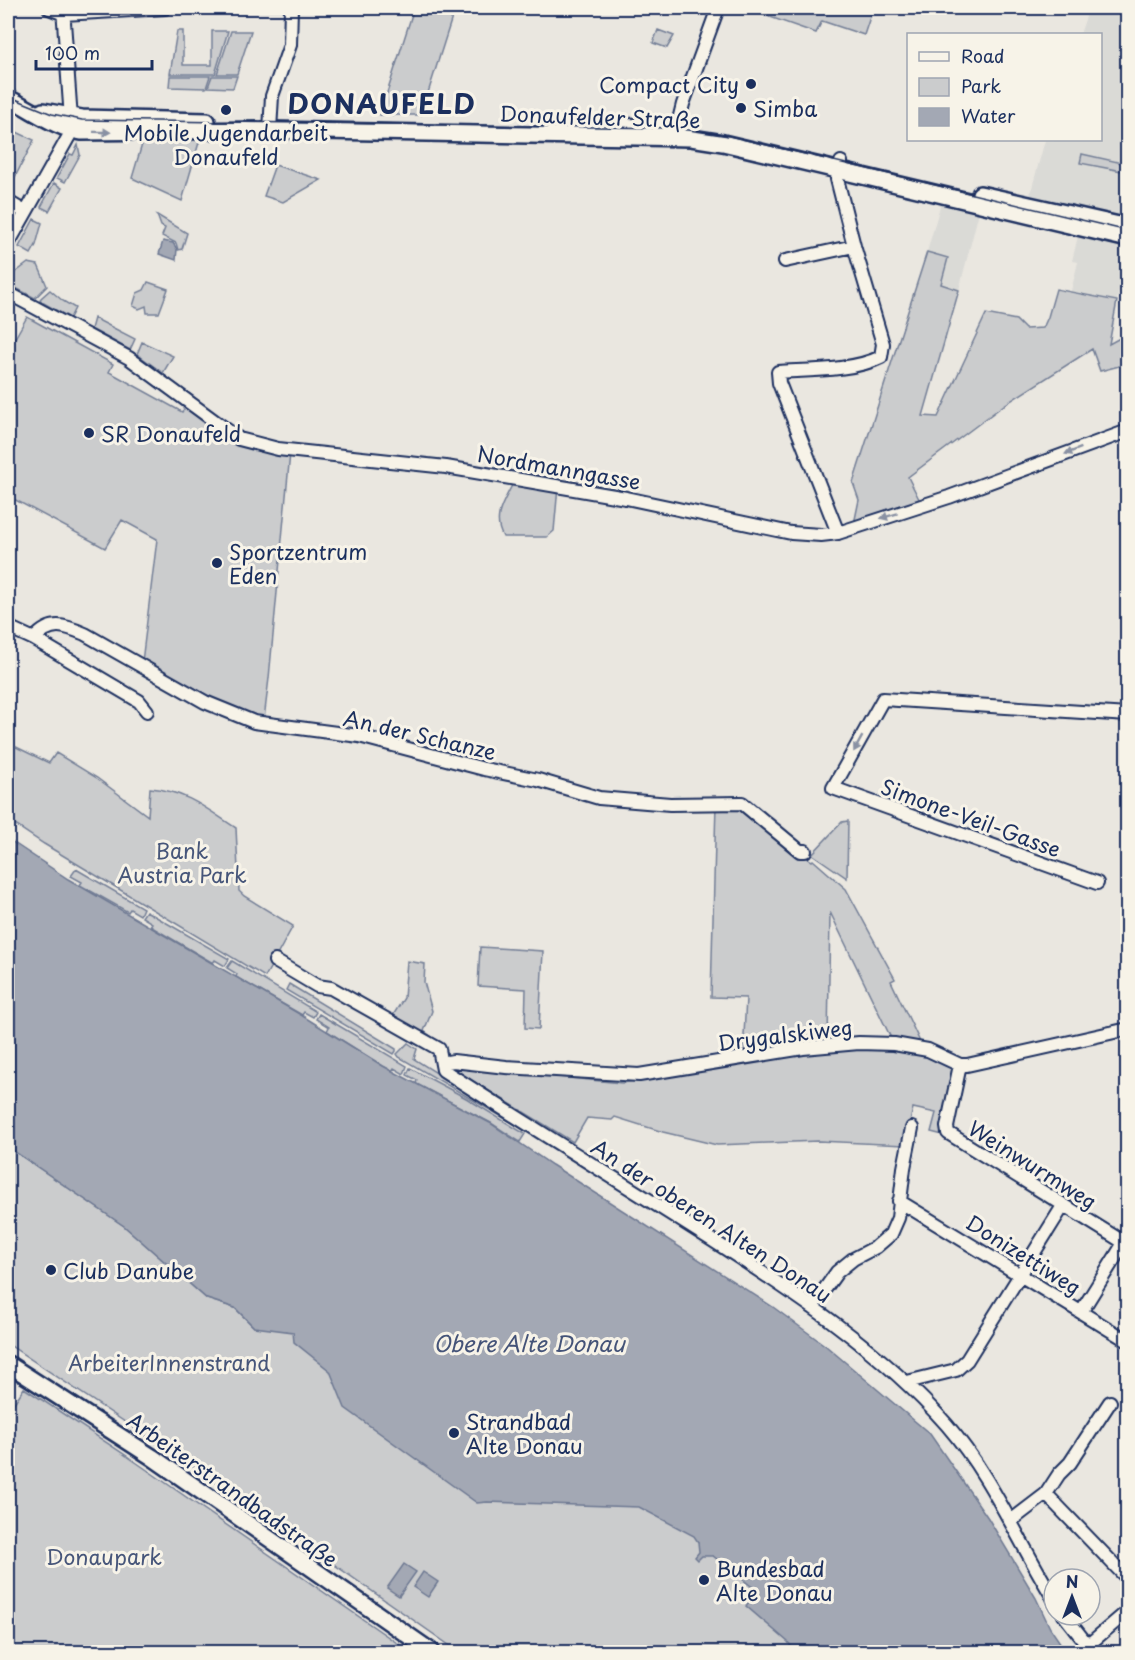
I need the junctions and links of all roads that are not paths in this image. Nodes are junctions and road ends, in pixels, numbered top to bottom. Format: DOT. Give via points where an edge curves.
graph roads {
  1 [pos="49,8"];
  2 [pos="165,8"];
  3 [pos="291,8"];
  4 [pos="718,8"];
  5 [pos="103,9"];
  6 [pos="63,11"];
  7 [pos="8,98"];
  8 [pos="71,122"];
  9 [pos="270,126"];
  10 [pos="675,132"];
  11 [pos="840,166"];
  12 [pos="8,202"];
  13 [pos="26,212"];
  14 [pos="1128,227"];
  15 [pos="1128,239"];
  16 [pos="8,244"];
  17 [pos="854,246"];
  18 [pos="785,261"];
  19 [pos="8,293"];
  20 [pos="1128,431"];
  21 [pos="838,532"];
  22 [pos="8,628"];
  23 [pos="34,639"];
  24 [pos="147,711"];
  25 [pos="1128,715"];
  26 [pos="806,851"];
  27 [pos="1097,883"];
  28 [pos="275,961"];
  29 [pos="1128,1029"];
  30 [pos="442,1063"];
  31 [pos="960,1065"];
  32 [pos="912,1128"];
  33 [pos="899,1201"];
  34 [pos="1063,1206"];
  35 [pos="1126,1244"];
  36 [pos="1021,1275"];
  37 [pos="812,1307"];
  38 [pos="1081,1312"];
  39 [pos="1128,1341"];
  40 [pos="8,1364"];
  41 [pos="907,1382"];
  42 [pos="1110,1402"];
  43 [pos="1046,1494"];
  44 [pos="1012,1520"];
  45 [pos="1042,1576"];
  46 [pos="1128,1579"];
  47 [pos="1128,1611"];
  48 [pos="1073,1627"];
  49 [pos="1090,1649"];
  50 [pos="432,1653"];
  1 -- 6 [label="street"];
  2 -- 5 [label="street"];
  3 -- 9 [label="street" via="290,45 272,96"];
  4 -- 10 [label="street"];
  5 -- 6 [label="street"];
  6 -- 8 [label="street"];
  7 -- 8 [label="main road, Donaufelder Straße" via="60,126"];
  8 -- 9 [label="main road, Donaufelder Straße"];
  8 -- 13 [label="street" via="69,136"];
  9 -- 10 [label="main road, Donaufelder Straße"];
  10 -- 11 [label="main road, Donaufelder Straße" via="700,129"];
  11 -- 14 [label="main road, Donaufelder Straße"];
  11 -- 15 [label="main road, Donaufelder Straße"];
  11 -- 17 [label="street" via="837,179"];
  12 -- 13 [label="street"];
  13 -- 16 [label="street"];
  17 -- 18 [label="street"];
  17 -- 21 [label="street" via="883,344 881,357 825,369 778,372"];
  19 -- 21 [label="street, Nordmanngasse" via="129,358 248,443 446,467 635,500 790,533"];
  20 -- 21 [label="street, Nordmanngasse, one-way" via="949,497"];
  22 -- 23 [label="street"];
  23 -- 24 [label="street" via="139,701"];
  23 -- 26 [label="street, An der Schanze" via="52,626 68,626 205,702 254,722 360,736 599,798 670,804 742,803 800,851"];
  25 -- 27 [label="street, Simone-Veil-Gasse, one-way" via="883,699 833,788"];
  28 -- 30 [label="street, An der oberen Alten Donau" via="439,1050"];
  29 -- 31 [label="street"];
  30 -- 31 [label="street, Drygalskiweg" via="639,1075 803,1048 859,1043 928,1050"];
  30 -- 37 [label="street, An der oberen Alten Donau" via="443,1070"];
  31 -- 34 [label="street, Weinwurmweg" via="946,1127 948,1133"];
  32 -- 33 [label="street"];
  33 -- 36 [label="street, Donizettiweg"];
  33 -- 37 [label="street" via="898,1218 891,1234 837,1272"];
  34 -- 35 [label="street, Weinwurmweg"];
  34 -- 36 [label="street"];
  35 -- 38 [label="street"];
  36 -- 38 [label="street, Donizettiweg"];
  36 -- 41 [label="street" via="968,1360 956,1370"];
  37 -- 41 [label="street, An der oberen Alten Donau"];
  38 -- 39 [label="street, Donizettiweg"];
  40 -- 50 [label="main road, Arbeiterstrandbadstraße" via="152,1457"];
  41 -- 44 [label="street, An der oberen Alten Donau" via="966,1449"];
  42 -- 43 [label="street"];
  43 -- 44 [label="street"];
  43 -- 46 [label="street"];
  44 -- 45 [label="street, An der oberen Alten Donau"];
  47 -- 49 [label="street"];
  48 -- 49 [label="street"];
}
